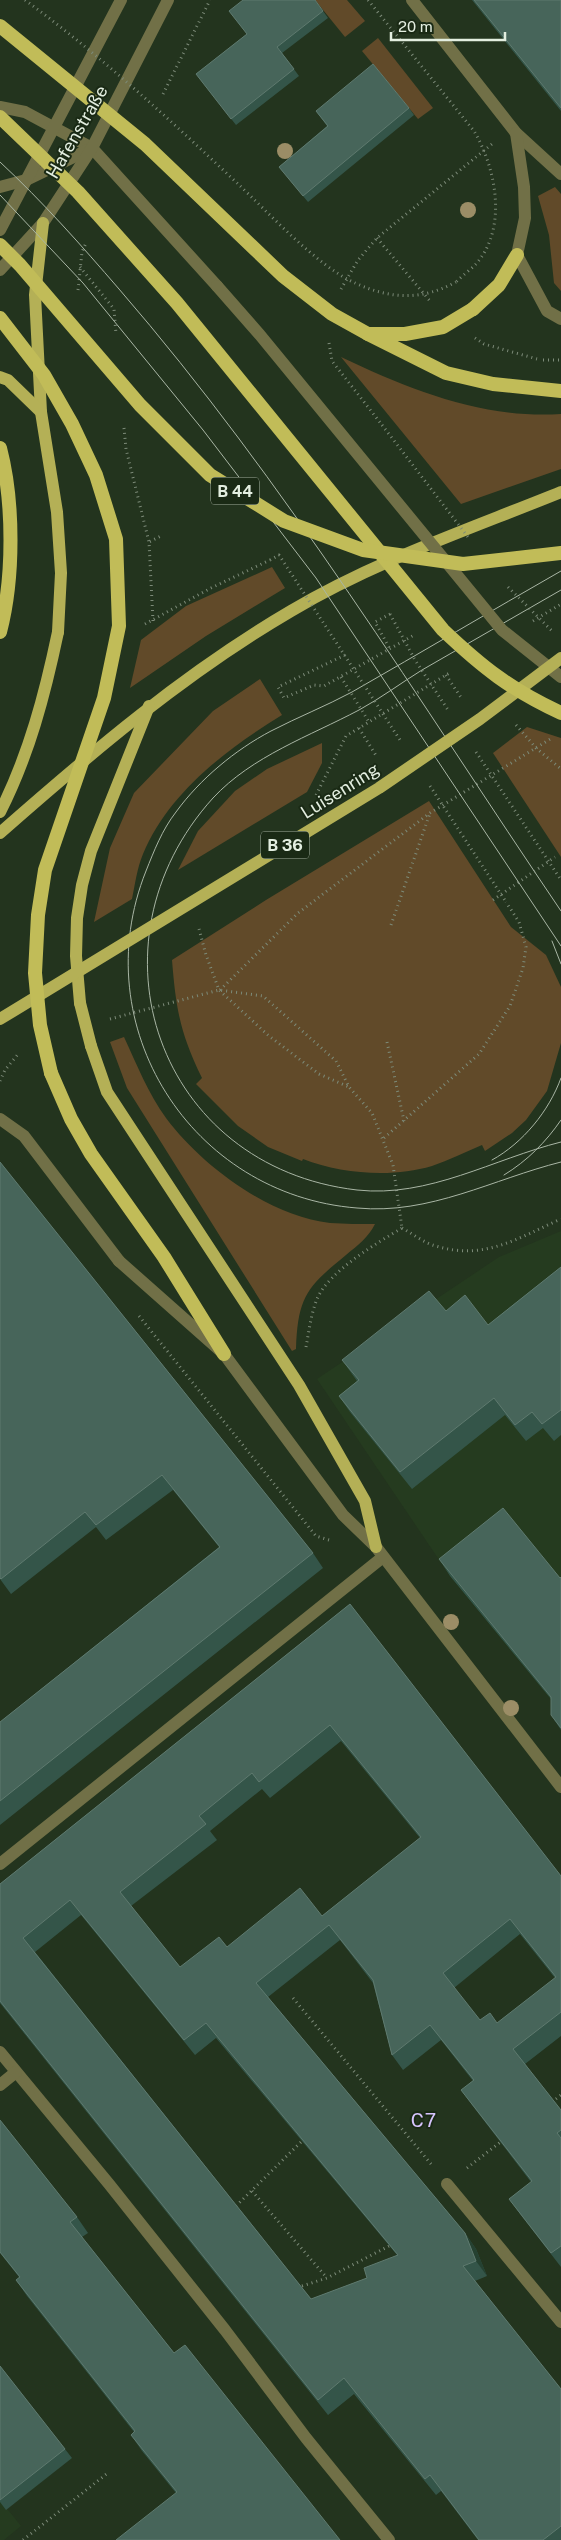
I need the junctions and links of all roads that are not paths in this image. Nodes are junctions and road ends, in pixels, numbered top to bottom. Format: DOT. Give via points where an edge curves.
graph roads {
  1 [pos="121,0"];
  2 [pos="168,0"];
  3 [pos="412,0"];
  4 [pos="0,26"];
  5 [pos="0,107"];
  6 [pos="0,117"];
  7 [pos="55,126"];
  8 [pos="516,133"];
  9 [pos="92,148"];
  10 [pos="561,174"];
  11 [pos="26,180"];
  12 [pos="0,187"];
  13 [pos="44,223"];
  14 [pos="0,230"];
  15 [pos="0,245"];
  16 [pos="517,255"];
  17 [pos="0,270"];
  18 [pos="0,318"];
  19 [pos="561,318"];
  20 [pos="368,334"];
  21 [pos="0,377"];
  22 [pos="561,391"];
  23 [pos="41,412"];
  24 [pos="0,448"];
  25 [pos="561,492"];
  26 [pos="561,553"];
  27 [pos="0,632"];
  28 [pos="561,658"];
  29 [pos="561,677"];
  30 [pos="149,706"];
  31 [pos="561,713"];
  32 [pos="0,812"];
  33 [pos="0,833"];
  34 [pos="0,1019"];
  35 [pos="0,1119"];
  36 [pos="224,1354"];
  37 [pos="379,1552"];
  38 [pos="561,1787"];
  39 [pos="0,1864"];
  40 [pos="0,2052"];
  41 [pos="16,2072"];
  42 [pos="0,2085"];
  43 [pos="447,2184"];
  44 [pos="561,2322"];
  45 [pos="389,2540"];
  1 -- 7 [label="street, Hafenstraße"];
  2 -- 9 [label="street, Hafenstraße"];
  3 -- 8 [label="street"];
  4 -- 20 [label="highway, bridge" via="145,144 283,276 332,314"];
  5 -- 7 [label="street" via="25,112"];
  6 -- 31 [label="highway, bridge" via="78,192 176,303 443,630 480,665 525,696"];
  7 -- 9 [label="street"];
  7 -- 11 [label="street, Hafenstraße"];
  8 -- 10 [label="street"];
  8 -- 16 [label="street" via="525,218"];
  9 -- 11 [label="street"];
  9 -- 13 [label="street, Hafenstraße"];
  9 -- 29 [label="street, bridge" via="260,335 502,630"];
  11 -- 12 [label="street"];
  11 -- 14 [label="street, Hafenstraße"];
  13 -- 17 [label="street, Hafenstraße"];
  13 -- 23 [label="main road" via="35,295"];
  15 -- 26 [label="highway, B 44, bridge" via="140,405 210,475 284,521 362,550 463,564"];
  16 -- 19 [label="street" via="547,311"];
  16 -- 20 [label="highway, bridge" via="499,285 473,309 443,327 405,334"];
  18 -- 36 [label="highway, bridge" via="44,375 72,424 96,475 116,539 119,626 104,698 45,870 38,915 35,972 40,1025 50,1073 91,1154 164,1257"];
  20 -- 22 [label="highway" via="446,372 493,384"];
  21 -- 23 [label="main road" via="8,380"];
  23 -- 32 [label="main road, bridge" via="57,512 61,573 58,632 45,694 29,744"];
  24 -- 27 [label="highway" via="9,520 9,570"];
  25 -- 30 [label="main road" via="377,567 292,610"];
  28 -- 34 [label="main road, Luisenring / B 36, bridge" via="480,719 379,788"];
  30 -- 33 [label="main road"];
  30 -- 37 [label="main road, bridge" via="91,851 82,885 76,956 80,1003 91,1046 107,1092 299,1385 365,1501"];
  35 -- 36 [label="street" via="24,1136 120,1261"];
  36 -- 37 [label="street" via="343,1515"];
  37 -- 38 [label="street"];
  37 -- 39 [label="street"];
  40 -- 41 [label="street"];
  41 -- 42 [label="street"];
  41 -- 45 [label="street" via="121,2199"];
  43 -- 44 [label="street"];
}
